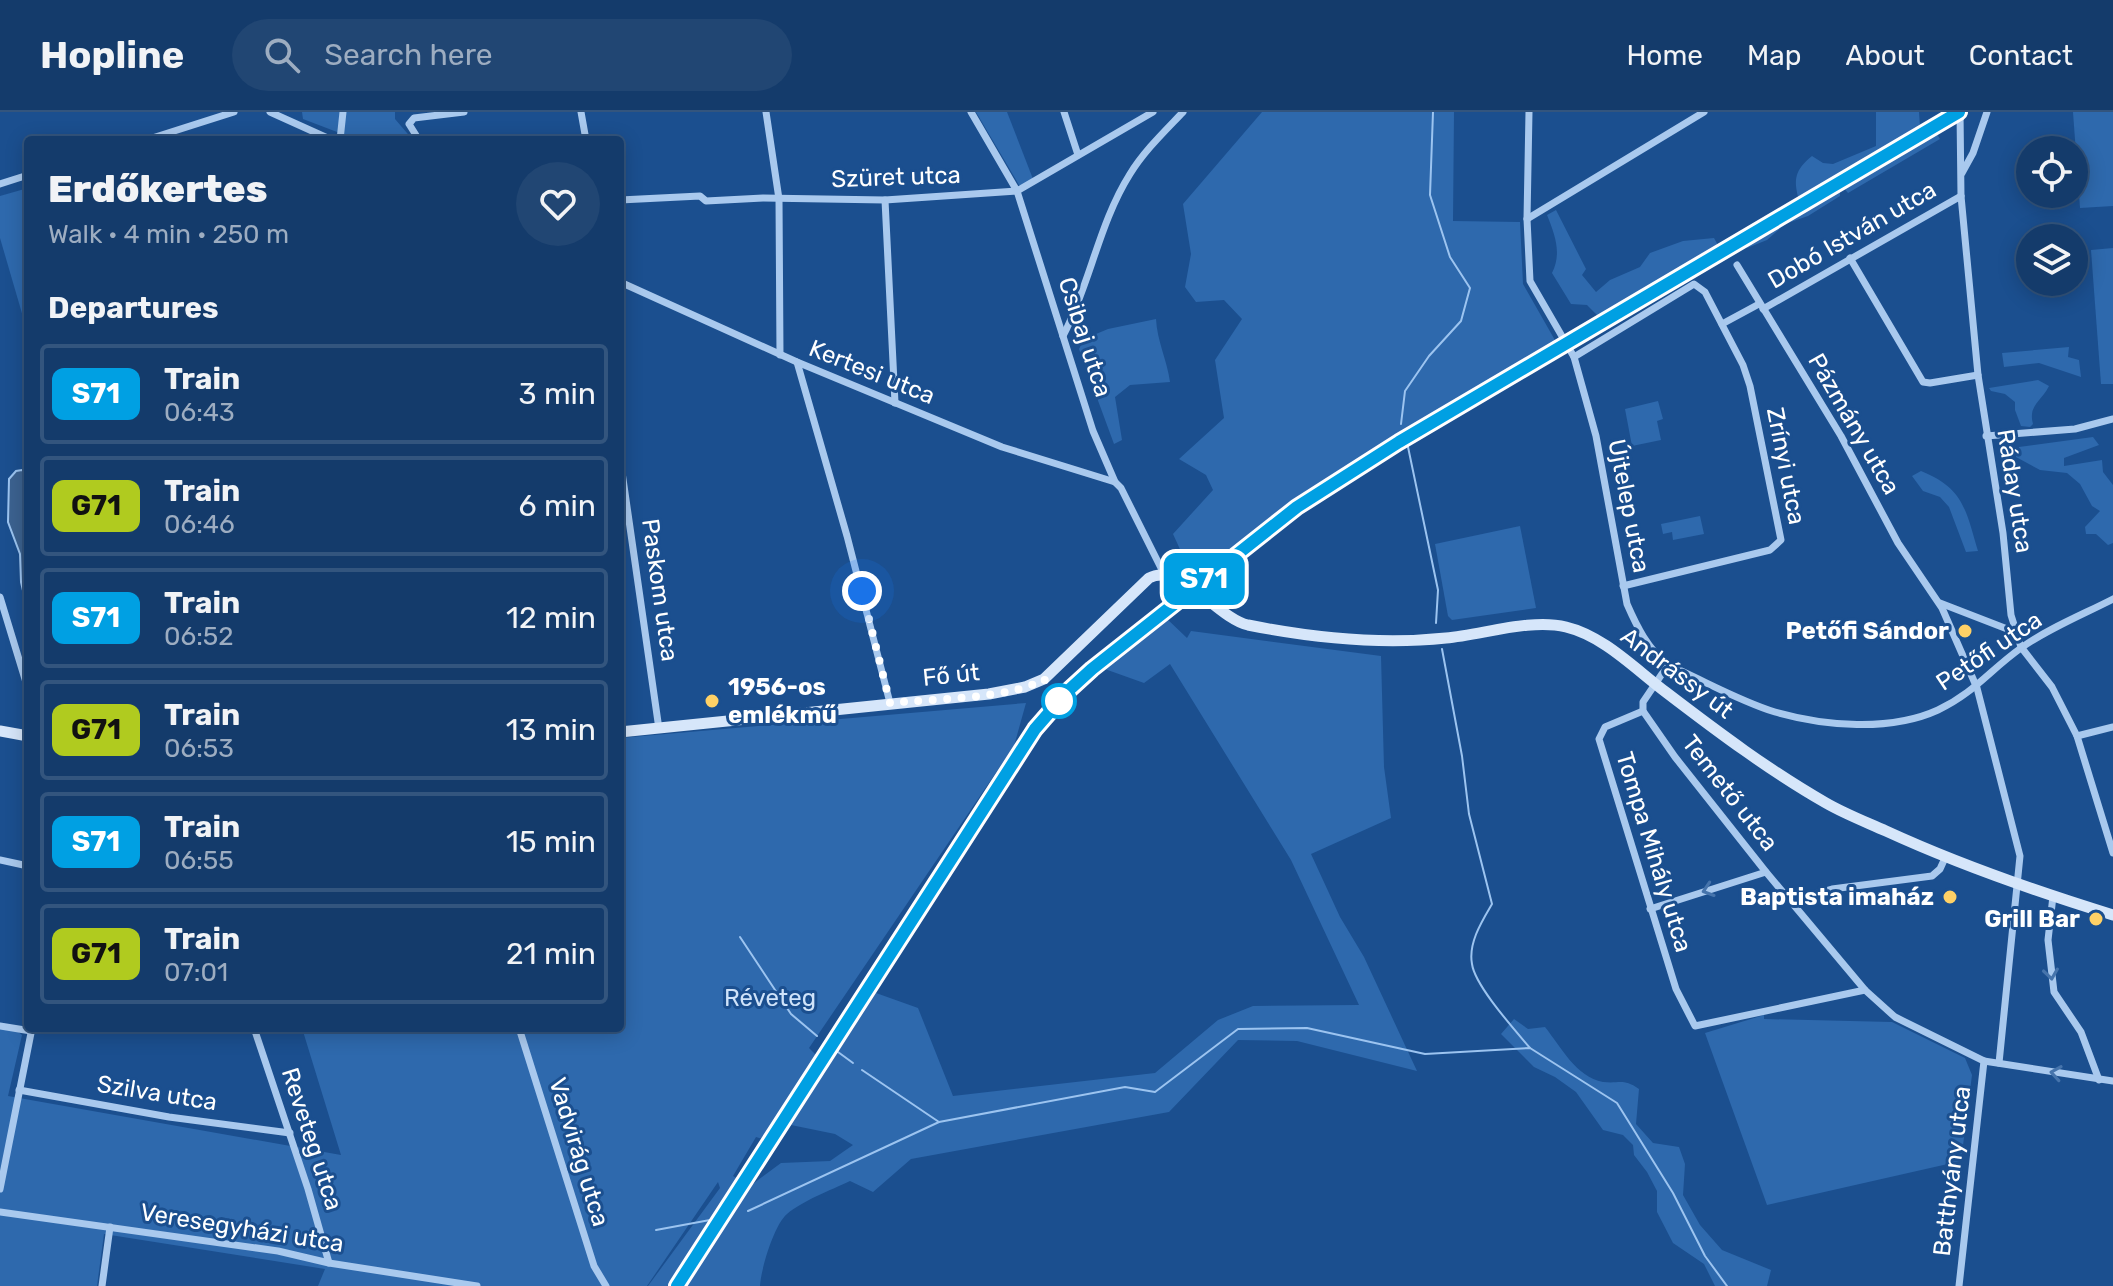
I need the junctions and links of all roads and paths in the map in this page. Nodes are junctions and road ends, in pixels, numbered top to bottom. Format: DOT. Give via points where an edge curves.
graph roads {
  1 [pos="234,112"];
  2 [pos="270,112"];
  3 [pos="343,112"];
  4 [pos="464,112"];
  5 [pos="581,112"];
  6 [pos="766,112"];
  7 [pos="971,112"];
  8 [pos="1064,112"];
  9 [pos="1153,112"];
  10 [pos="1167,112"];
  11 [pos="1183,112"];
  12 [pos="1529,112"];
  13 [pos="1704,112"];
  14 [pos="1960,112"];
  15 [pos="1987,112"];
  16 [pos="1175,120"];
  17 [pos="159,136"];
  18 [pos="323,136"];
  19 [pos="340,136"];
  20 [pos="416,136"];
  21 [pos="585,136"];
  22 [pos="1078,155"];
  23 [pos="1961,175"];
  24 [pos="24,176"];
  25 [pos="0,184"];
  26 [pos="1017,191"];
  27 [pos="1961,196"];
  28 [pos="779,199"];
  29 [pos="624,200"];
  30 [pos="885,200"];
  31 [pos="1527,219"];
  32 [pos="1850,258"];
  33 [pos="1737,265"];
  34 [pos="624,284"];
  35 [pos="1761,307"];
  36 [pos="1722,324"];
  37 [pos="1063,336"];
  38 [pos="780,355"];
  39 [pos="1574,357"];
  40 [pos="797,362"];
  41 [pos="1978,375"];
  42 [pos="895,403"];
  43 [pos="2113,419"];
  44 [pos="1986,436"];
  45 [pos="1115,482"];
  46 [pos="624,486"];
  47 [pos="1164,574"];
  48 [pos="1623,586"];
  49 [pos="0,597"];
  50 [pos="2113,599"];
  51 [pos="1938,602"];
  52 [pos="2015,632"];
  53 [pos="2021,647"];
  54 [pos="1658,657"];
  55 [pos="1668,665"];
  56 [pos="24,676"];
  57 [pos="1654,684"];
  58 [pos="1977,688"];
  59 [pos="890,703"];
  60 [pos="1643,711"];
  61 [pos="2113,727"];
  62 [pos="659,729"];
  63 [pos="0,731"];
  64 [pos="624,732"];
  65 [pos="24,735"];
  66 [pos="2077,736"];
  67 [pos="2113,853"];
  68 [pos="1945,858"];
  69 [pos="0,860"];
  70 [pos="24,865"];
  71 [pos="1766,872"];
  72 [pos="2016,884"];
  73 [pos="2053,896"];
  74 [pos="1791,901"];
  75 [pos="1650,909"];
  76 [pos="2113,915"];
  77 [pos="1865,990"];
  78 [pos="0,1026"];
  79 [pos="24,1028"];
  80 [pos="31,1032"];
  81 [pos="255,1032"];
  82 [pos="520,1032"];
  83 [pos="1984,1061"];
  84 [pos="1999,1063"];
  85 [pos="2099,1080"];
  86 [pos="2113,1081"];
  87 [pos="19,1090"];
  88 [pos="290,1133"];
  89 [pos="0,1189"];
  90 [pos="0,1212"];
  91 [pos="110,1227"];
  92 [pos="329,1263"];
  93 [pos="102,1286"];
  94 [pos="477,1286"];
  95 [pos="606,1286"];
  96 [pos="1959,1286"];
  1 -- 17 [label="street"];
  2 -- 18 [label="street"];
  3 -- 19 [label="street"];
  4 -- 20 [label="street" via="414,118 409,124"];
  5 -- 21 [label="street"];
  6 -- 28 [label="street"];
  7 -- 26 [label="street, Csibaj utca"];
  8 -- 22 [label="street"];
  9 -- 22 [label="street, Szüret utca"];
  10 -- 16 [label="street"];
  11 -- 16 [label="street"];
  12 -- 31 [label="street, Újtelep utca"];
  13 -- 31 [label="street"];
  14 -- 23 [label="street, Ráday utca"];
  15 -- 23 [label="street"];
  16 -- 37 [label="street" via="1129,175"];
  22 -- 26 [label="street, Szüret utca"];
  23 -- 27 [label="street, Ráday utca"];
  24 -- 25 [label="street"];
  26 -- 30 [label="street, Szüret utca"];
  26 -- 37 [label="street, Csibaj utca"];
  27 -- 32 [label="street, Dobó István utca"];
  27 -- 41 [label="street, Ráday utca"];
  28 -- 29 [label="street, Szüret utca"];
  28 -- 30 [label="street, Szüret utca"];
  28 -- 38 [label="street"];
  30 -- 42 [label="street"];
  31 -- 39 [label="street, Újtelep utca" via="1530,281"];
  32 -- 35 [label="street, Dobó István utca"];
  32 -- 41 [label="street" via="1923,382"];
  33 -- 35 [label="street, Pázmány utca"];
  34 -- 38 [label="street, Kertesi utca"];
  35 -- 36 [label="street, Dobó István utca"];
  35 -- 51 [label="street, Pázmány utca"];
  36 -- 39 [label="street, Zrínyi utca" via="1699,285 1687,287"];
  36 -- 48 [label="street, Zrínyi utca" via="1750,386 1781,540 1770,550"];
  37 -- 45 [label="street, Csibaj utca"];
  38 -- 40 [label="street, Kertesi utca"];
  39 -- 48 [label="street, Újtelep utca" via="1602,466"];
  40 -- 42 [label="street, Kertesi utca"];
  40 -- 59 [label="street"];
  41 -- 44 [label="street, Ráday utca"];
  42 -- 45 [label="street, Kertesi utca" via="1002,447"];
  43 -- 44 [label="street" via="2075,429"];
  44 -- 52 [label="street, Ráday utca"];
  45 -- 47 [label="street, Csibaj utca"];
  46 -- 62 [label="street, Paskom utca"];
  47 -- 57 [label="main road, Andrássy út" via="1181,580 1243,624 1315,636 1381,642 1542,624 1566,627 1598,640"];
  47 -- 59 [label="main road, Fő út" via="1149,578 1039,683 989,694"];
  48 -- 54 [label="street, Újtelep utca" via="1637,628"];
  49 -- 56 [label="street"];
  50 -- 53 [label="street, Petőfi utca"];
  51 -- 52 [label="street"];
  51 -- 58 [label="street, Pázmány utca"];
  52 -- 53 [label="street, Ráday utca"];
  53 -- 58 [label="street, Petőfi utca"];
  53 -- 66 [label="street, Ráday utca" via="2052,687"];
  54 -- 55 [label="street, Petőfi utca"];
  55 -- 57 [label="street"];
  55 -- 58 [label="street, Petőfi utca" via="1773,711 1811,720 1905,721 1937,711"];
  57 -- 60 [label="street"];
  57 -- 68 [label="main road, Andrássy út" via="1827,804"];
  58 -- 72 [label="street" via="2020,856"];
  59 -- 62 [label="main road, Fő út"];
  60 -- 71 [label="street, Temető utca"];
  60 -- 75 [label="street, Tompa Mihály utca" via="1605,727 1599,739"];
  61 -- 66 [label="street"];
  62 -- 64 [label="main road, Fő út"];
  63 -- 65 [label="main road"];
  66 -- 67 [label="street, Ráday utca"];
  68 -- 72 [label="main road, Andrássy út"];
  68 -- 74 [label="street" via="1932,876 1832,889"];
  69 -- 70 [label="street"];
  71 -- 74 [label="street, Temető utca"];
  71 -- 75 [label="street, one-way"];
  72 -- 73 [label="main road, Andrássy út"];
  72 -- 84 [label="street"];
  73 -- 76 [label="main road, Andrássy út"];
  73 -- 85 [label="street, one-way" via="2048,940 2054,992 2081,1032"];
  74 -- 77 [label="street, Temető utca"];
  75 -- 77 [label="street, Tompa Mihály utca" via="1676,989 1695,1026"];
  77 -- 83 [label="street, Temető utca" via="1895,1017"];
  78 -- 79 [label="street"];
  80 -- 87 [label="street"];
  81 -- 88 [label="street, Reveteg utca"];
  82 -- 95 [label="street, Vadvirág utca" via="594,1266"];
  83 -- 84 [label="street, Temető utca"];
  83 -- 96 [label="street, Batthyány utca"];
  85 -- 84 [label="street, Temető utca, one-way"];
  85 -- 86 [label="street, Temető utca"];
  87 -- 88 [label="street, Szilva utca"];
  87 -- 89 [label="street"];
  88 -- 92 [label="street, Reveteg utca"];
  90 -- 91 [label="street, Veresegyházi utca"];
  91 -- 92 [label="street, Veresegyházi utca"];
  91 -- 93 [label="street"];
  92 -- 94 [label="street, Veresegyházi utca"];
}
